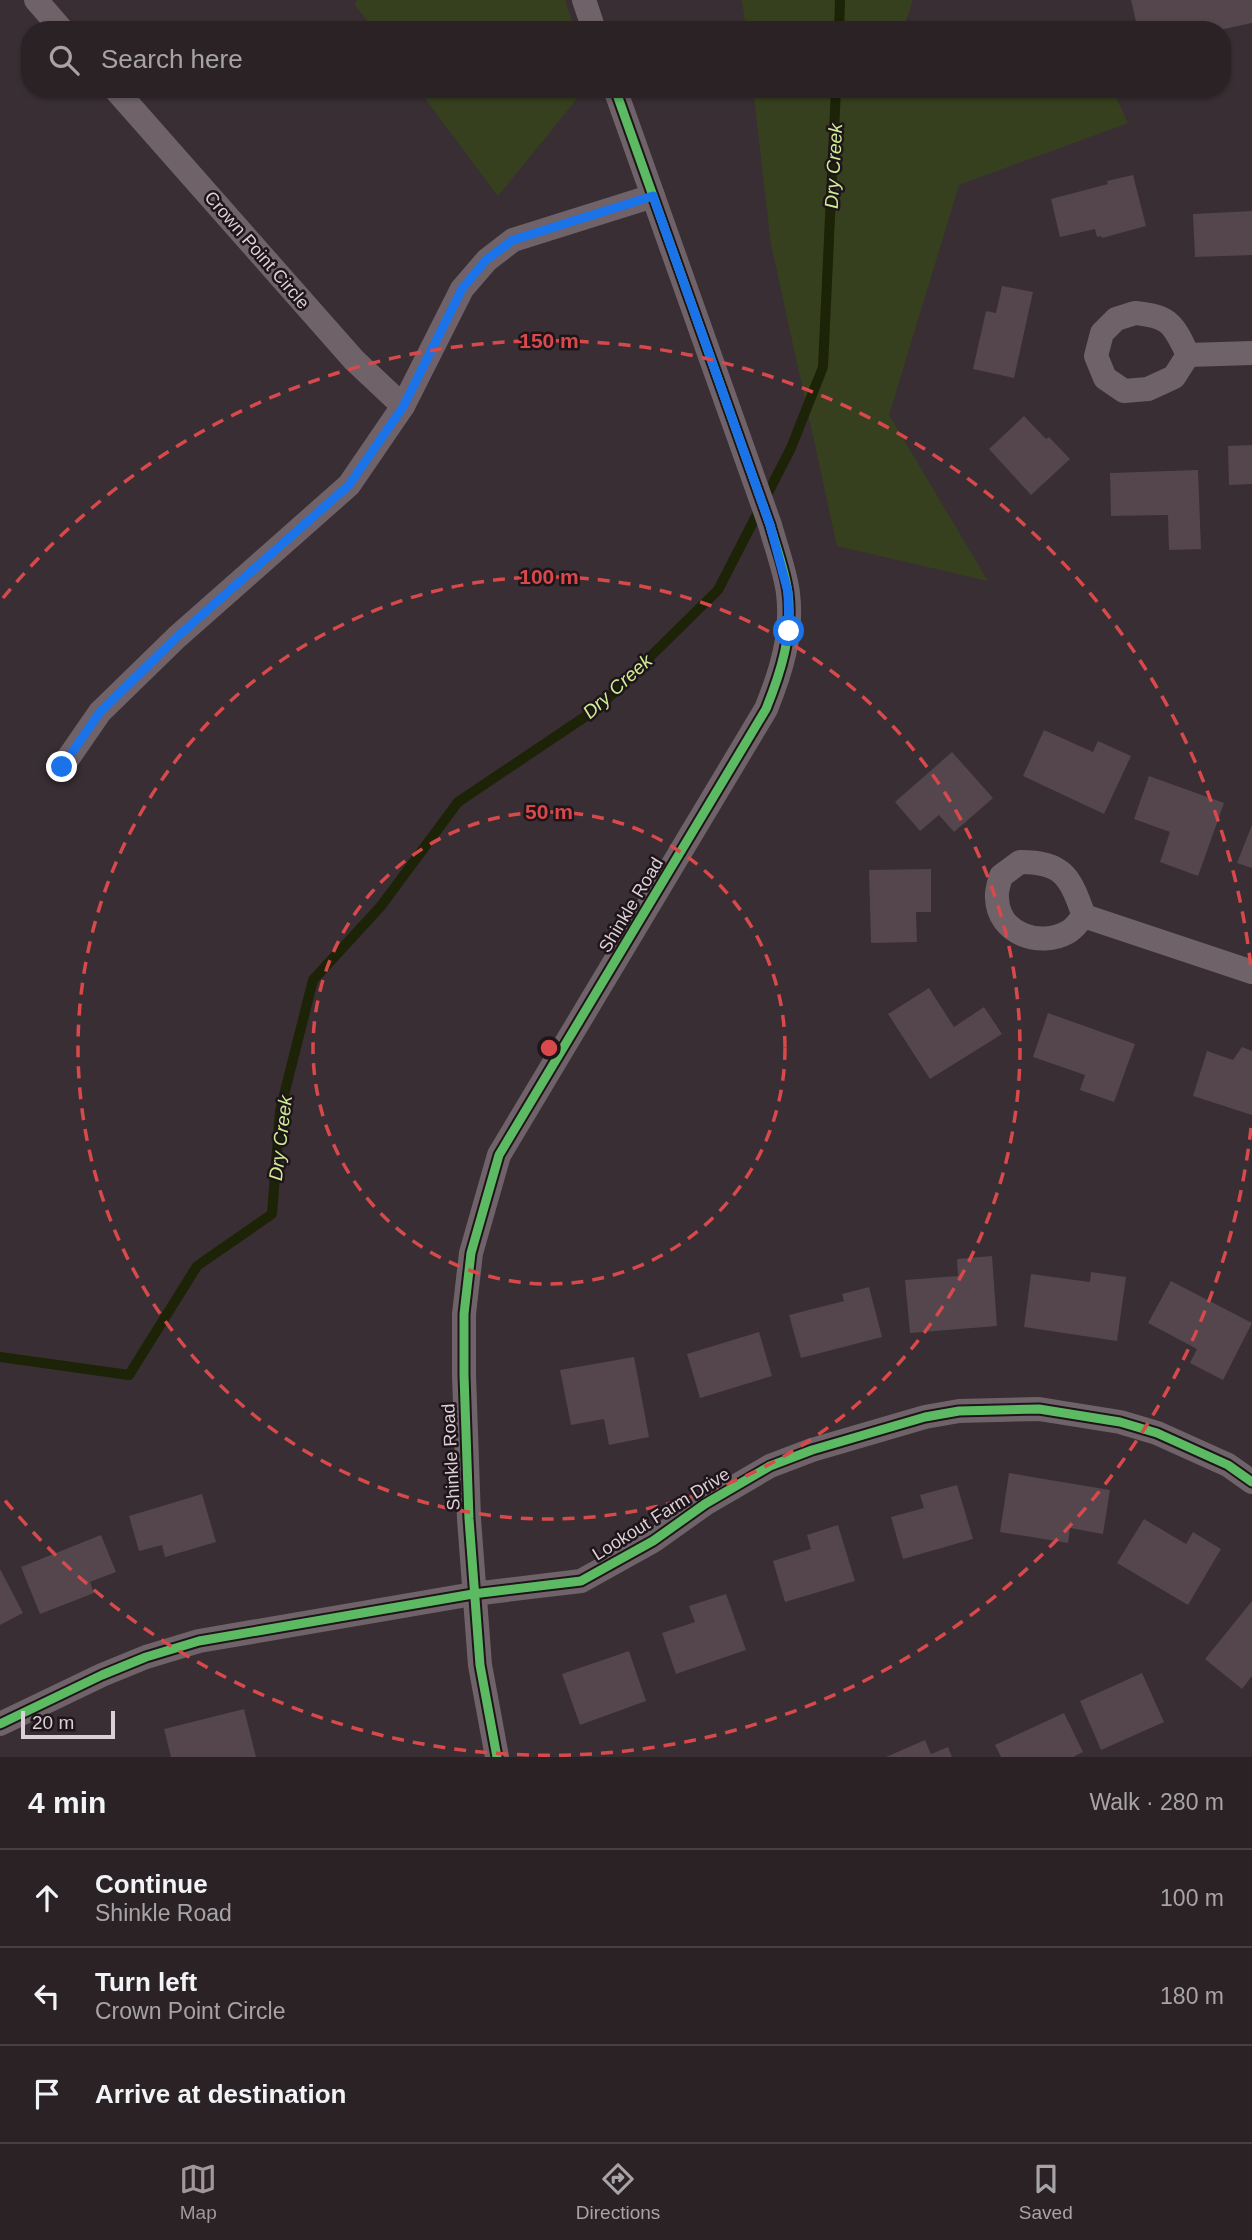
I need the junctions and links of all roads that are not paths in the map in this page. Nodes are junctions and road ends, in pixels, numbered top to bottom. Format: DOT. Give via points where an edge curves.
graph roads {
  1 [pos="36,0"];
  2 [pos="584,0"];
  3 [pos="54,21"];
  4 [pos="591,21"];
  5 [pos="123,98"];
  6 [pos="618,98"];
  7 [pos="653,196"];
  8 [pos="1252,353"];
  9 [pos="1188,355"];
  10 [pos="403,407"];
  11 [pos="62,767"];
  12 [pos="1084,916"];
  13 [pos="1252,972"];
  14 [pos="1252,1482"];
  15 [pos="473,1594"];
  16 [pos="0,1724"];
  17 [pos="497,1757"];
  1 -- 3 [label="street"];
  2 -- 4 [label="street"];
  5 -- 10 [label="street, Crown Point Circle" via="354,360"];
  6 -- 7 [label="street, Shinkle Road"];
  7 -- 10 [label="street" via="513,240 486,260 462,289"];
  7 -- 15 [label="street, Shinkle Road" via="770,525 788,592 789,631 766,709 499,1155 471,1253 464,1314"];
  8 -- 9 [label="street"];
  10 -- 11 [label="street" via="349,485 110,702"];
  12 -- 13 [label="street"];
  14 -- 15 [label="street, Lookout Farm Drive" via="1228,1465 1120,1422 1039,1409 959,1411 887,1428 770,1466 581,1581"];
  15 -- 16 [label="street, Lookout Farm Drive" via="199,1641 113,1670"];
  15 -- 17 [label="street, Shinkle Road"];
}
